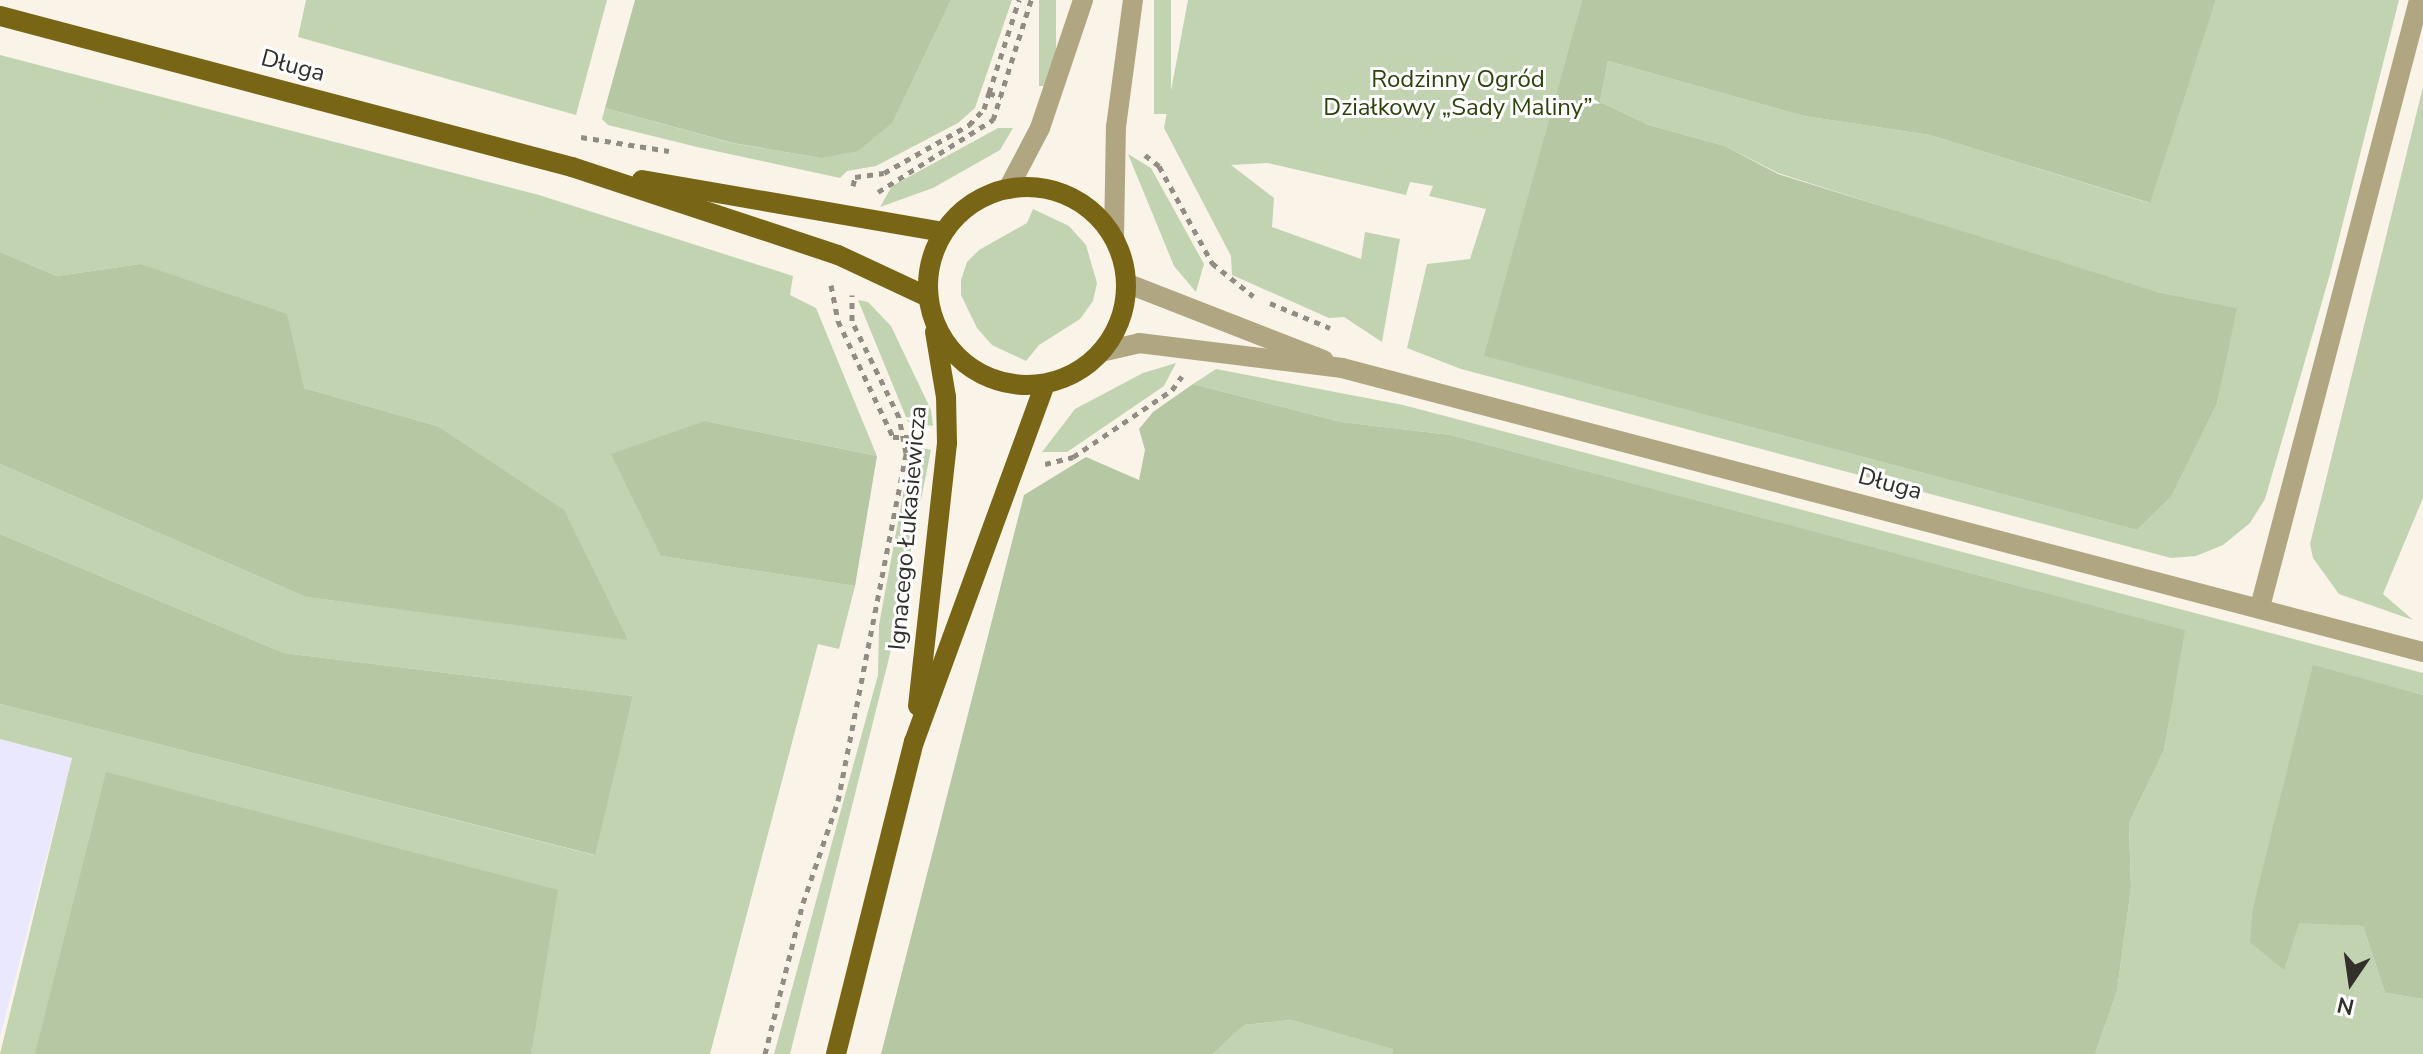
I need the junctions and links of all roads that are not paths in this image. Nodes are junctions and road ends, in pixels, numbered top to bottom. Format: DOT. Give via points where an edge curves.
graph roads {
  1 [pos="1083,0"];
  2 [pos="1133,0"];
  3 [pos="2419,0"];
  4 [pos="0,16"];
  5 [pos="572,167"];
  6 [pos="1008,189"];
  7 [pos="943,232"];
  8 [pos="1114,238"];
  9 [pos="1126,283"];
  10 [pos="928,297"];
  11 [pos="933,320"];
  12 [pos="1101,352"];
  13 [pos="1342,368"];
  14 [pos="1045,384"];
  15 [pos="2260,607"];
  16 [pos="2423,652"];
  17 [pos="914,742"];
  18 [pos="836,1054"];
  1 -- 6 [label="street" via="1040,128"];
  2 -- 8 [label="street" via="1116,147"];
  3 -- 15 [label="street"];
  4 -- 5 [label="main road, Długa"];
  5 -- 7 [label="main road, Długa"];
  5 -- 10 [label="main road, Długa" via="838,255"];
  6 -- 7 [label="main road" via="982,197"];
  6 -- 8 [label="main road" via="1061,193 1091,211"];
  7 -- 10 [label="main road" via="932,257"];
  8 -- 9 [label="main road"];
  9 -- 12 [label="main road" via="1124,307"];
  9 -- 13 [label="street"];
  10 -- 11 [label="main road"];
  11 -- 14 [label="main road" via="951,350 978,372 1010,384"];
  11 -- 17 [label="main road, Ignacego Łukasiewicza" via="946,397 947,443"];
  12 -- 13 [label="street" via="1139,343"];
  12 -- 14 [label="main road" via="1066,377"];
  13 -- 15 [label="street, Długa"];
  14 -- 17 [label="main road, Ignacego Łukasiewicza"];
  15 -- 16 [label="street, Długa"];
  17 -- 18 [label="main road, Ignacego Łukasiewicza"];
}
